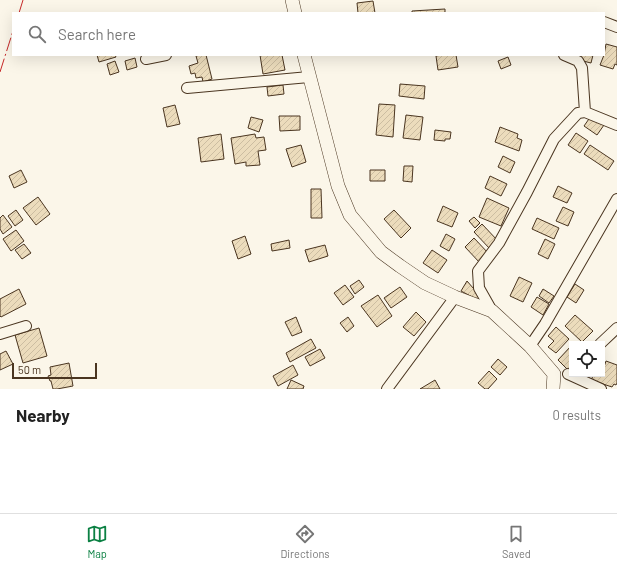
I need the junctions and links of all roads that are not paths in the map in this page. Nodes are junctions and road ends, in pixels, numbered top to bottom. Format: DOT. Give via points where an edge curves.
graph roads {
  1 [pos="292,0"];
  2 [pos="295,12"];
  3 [pos="605,22"];
  4 [pos="617,27"];
  5 [pos="161,56"];
  6 [pos="304,56"];
  7 [pos="566,56"];
  8 [pos="146,59"];
  9 [pos="309,77"];
  10 [pos="187,88"];
  11 [pos="585,112"];
  12 [pos="617,125"];
  13 [pos="617,199"];
  14 [pos="455,297"];
  15 [pos="492,311"];
  16 [pos="26,326"];
  17 [pos="617,328"];
  18 [pos="0,334"];
  19 [pos="603,341"];
  20 [pos="530,346"];
  21 [pos="569,372"];
  22 [pos="554,374"];
  23 [pos="579,377"];
  24 [pos="386,389"];
  25 [pos="553,389"];
  26 [pos="602,389"];
  1 -- 2 [label="street"];
  3 -- 4 [label="street"];
  5 -- 8 [label="street"];
  6 -- 9 [label="street"];
  7 -- 11 [label="street" via="578,61 582,68"];
  9 -- 10 [label="street"];
  9 -- 14 [label="street" via="338,186 350,215 380,252 425,283"];
  11 -- 12 [label="street"];
  11 -- 15 [label="street" via="578,113 554,139 499,243 478,272 479,288"];
  13 -- 20 [label="street"];
  14 -- 15 [label="street"];
  14 -- 24 [label="street"];
  15 -- 20 [label="street"];
  16 -- 18 [label="street"];
  17 -- 19 [label="street"];
  20 -- 22 [label="street"];
  21 -- 22 [label="street"];
  22 -- 25 [label="street"];
  23 -- 26 [label="street"];
}
